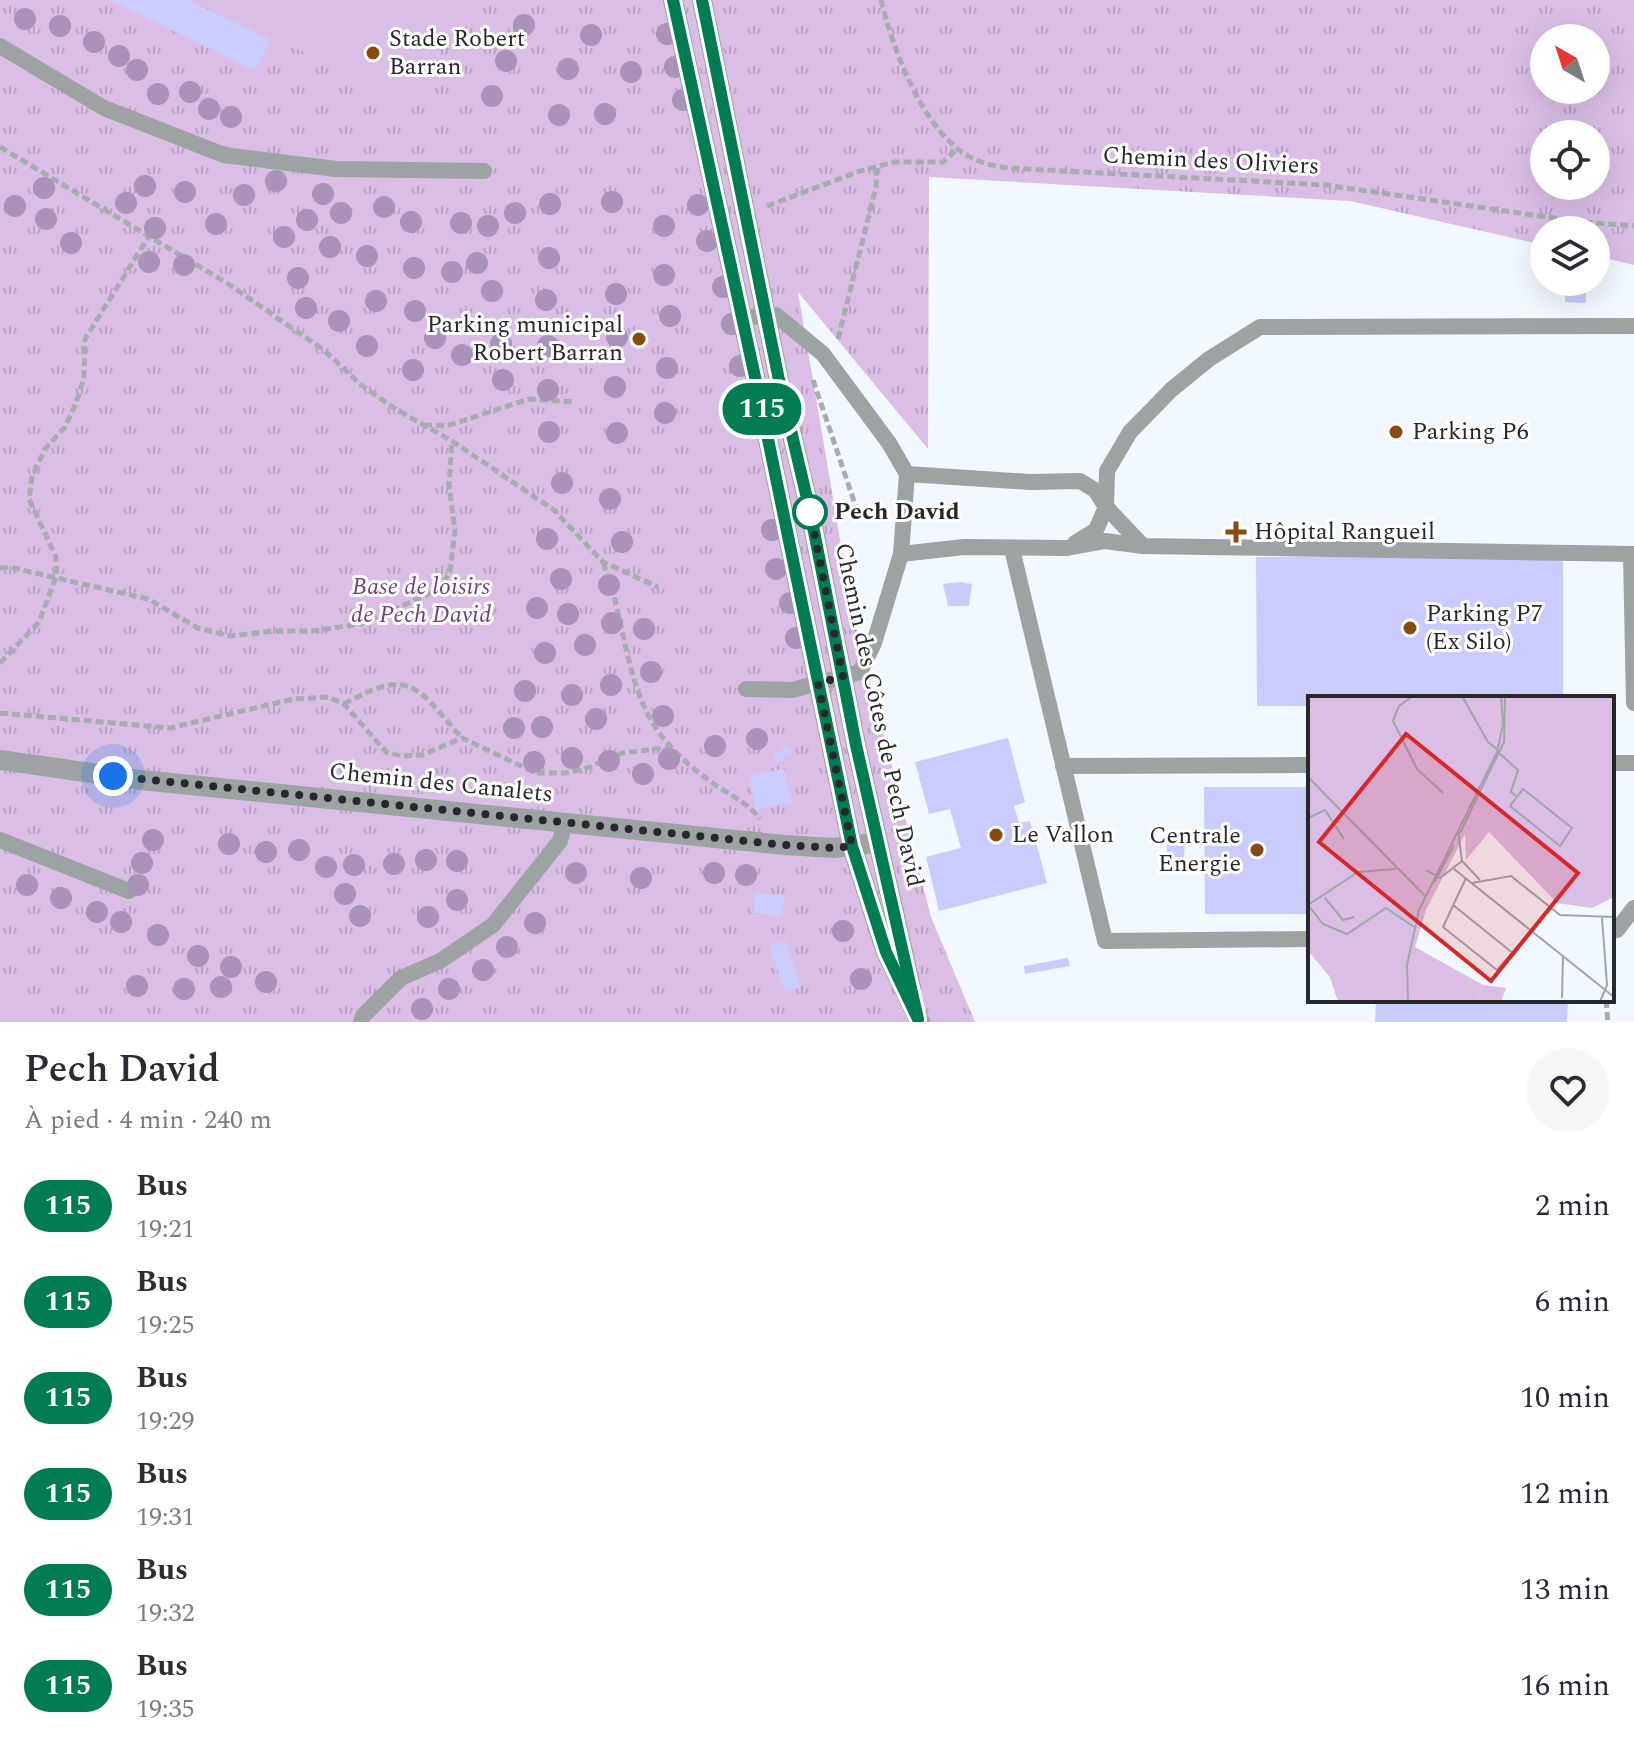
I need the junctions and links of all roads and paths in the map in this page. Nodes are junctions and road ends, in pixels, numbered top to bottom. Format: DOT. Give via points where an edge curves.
graph roads {
  1 [pos="673,0"];
  2 [pos="702,0"];
  3 [pos="881,0"];
  4 [pos="0,46"];
  5 [pos="0,147"];
  6 [pos="957,149"];
  7 [pos="877,168"];
  8 [pos="484,171"];
  9 [pos="757,210"];
  10 [pos="1634,226"];
  11 [pos="149,236"];
  12 [pos="767,315"];
  13 [pos="742,318"];
  14 [pos="1634,326"];
  15 [pos="836,344"];
  16 [pos="574,402"];
  17 [pos="423,425"];
  18 [pos="452,441"];
  19 [pos="907,474"];
  20 [pos="1106,507"];
  21 [pos="1143,546"];
  22 [pos="1067,548"];
  23 [pos="1012,549"];
  24 [pos="901,554"];
  25 [pos="1632,554"];
  26 [pos="603,562"];
  27 [pos="0,568"];
  28 [pos="56,577"];
  29 [pos="658,587"];
  30 [pos="0,663"];
  31 [pos="843,677"];
  32 [pos="818,683"];
  33 [pos="746,689"];
  34 [pos="1634,703"];
  35 [pos="344,704"];
  36 [pos="0,713"];
  37 [pos="462,738"];
  38 [pos="671,747"];
  39 [pos="0,760"];
  40 [pos="1308,765"];
  41 [pos="1063,766"];
  42 [pos="565,821"];
  43 [pos="764,824"];
  44 [pos="0,840"];
  45 [pos="878,843"];
  46 [pos="852,846"];
  47 [pos="129,891"];
  48 [pos="1634,908"];
  49 [pos="1614,931"];
  50 [pos="1308,939"];
  51 [pos="1606,1002"];
  52 [pos="919,1020"];
  53 [pos="361,1022"];
  54 [pos="1608,1022"];
  1 -- 13 [label="street, Chemin des Côtes de Pech David"];
  2 -- 12 [label="street, Chemin des Côtes de Pech David"];
  3 -- 6 [label="path, Chemin des Oliviers" via="898,55 925,110"];
  4 -- 8 [label="lane" via="104,108 224,155 336,169"];
  5 -- 11 [label="path"];
  6 -- 7 [label="path" via="943,162 894,162"];
  6 -- 10 [label="path, Chemin des Oliviers" via="1008,168 1326,185"];
  7 -- 9 [label="path"];
  7 -- 15 [label="path"];
  11 -- 17 [label="path" via="227,283"];
  11 -- 28 [label="path" via="85,339 84,378 76,403 32,477 29,499 56,557"];
  12 -- 13 [label="lane"];
  12 -- 19 [label="lane" via="776,315 823,354"];
  12 -- 31 [label="street, Chemin des Côtes de Pech David"];
  13 -- 32 [label="street, Chemin des Côtes de Pech David"];
  14 -- 20 [label="lane" via="1260,327 1209,359 1130,432 1107,471"];
  16 -- 17 [label="path" via="529,399 447,426"];
  17 -- 18 [label="path"];
  18 -- 26 [label="path" via="554,510"];
  18 -- 28 [label="path" via="449,486 455,530 450,571 440,589 361,624 230,636 198,628 148,599"];
  19 -- 20 [label="lane" via="1080,481 1095,490"];
  19 -- 24 [label="lane"];
  20 -- 21 [label="lane"];
  20 -- 22 [label="lane" via="1096,530"];
  21 -- 22 [label="lane" via="1105,541"];
  21 -- 25 [label="lane"];
  22 -- 23 [label="lane"];
  23 -- 24 [label="lane" via="964,547"];
  23 -- 41 [label="lane"];
  24 -- 31 [label="lane" via="869,653 860,672"];
  25 -- 34 [label="lane"];
  26 -- 29 [label="path"];
  26 -- 38 [label="path" via="640,701"];
  27 -- 28 [label="path"];
  28 -- 30 [label="path" via="39,622"];
  31 -- 32 [label="lane"];
  31 -- 45 [label="street, Chemin des Côtes de Pech David"];
  32 -- 33 [label="lane" via="792,690"];
  32 -- 46 [label="street, Chemin des Côtes de Pech David"];
  35 -- 36 [label="path" via="328,697 293,699 170,728"];
  35 -- 37 [label="path" via="386,752 422,755"];
  35 -- 37 [label="path" via="392,683 412,686"];
  37 -- 38 [label="path" via="536,773 565,773 622,753"];
  38 -- 43 [label="path"];
  39 -- 42 [label="street, Chemin des Canalets" via="141,780"];
  40 -- 41 [label="lane"];
  41 -- 50 [label="lane" via="1105,941"];
  42 -- 46 [label="street, Chemin des Canalets" via="785,845"];
  42 -- 53 [label="lane" via="560,841 493,925 440,961 401,978"];
  44 -- 47 [label="lane"];
  45 -- 46 [label="street, Chemin des Canalets"];
  45 -- 52 [label="street, Chemin des Côtes de Pech David"];
  46 -- 52 [label="street, Chemin des Côtes de Pech David" via="886,952"];
  48 -- 49 [label="lane"];
  51 -- 54 [label="path"];
}
